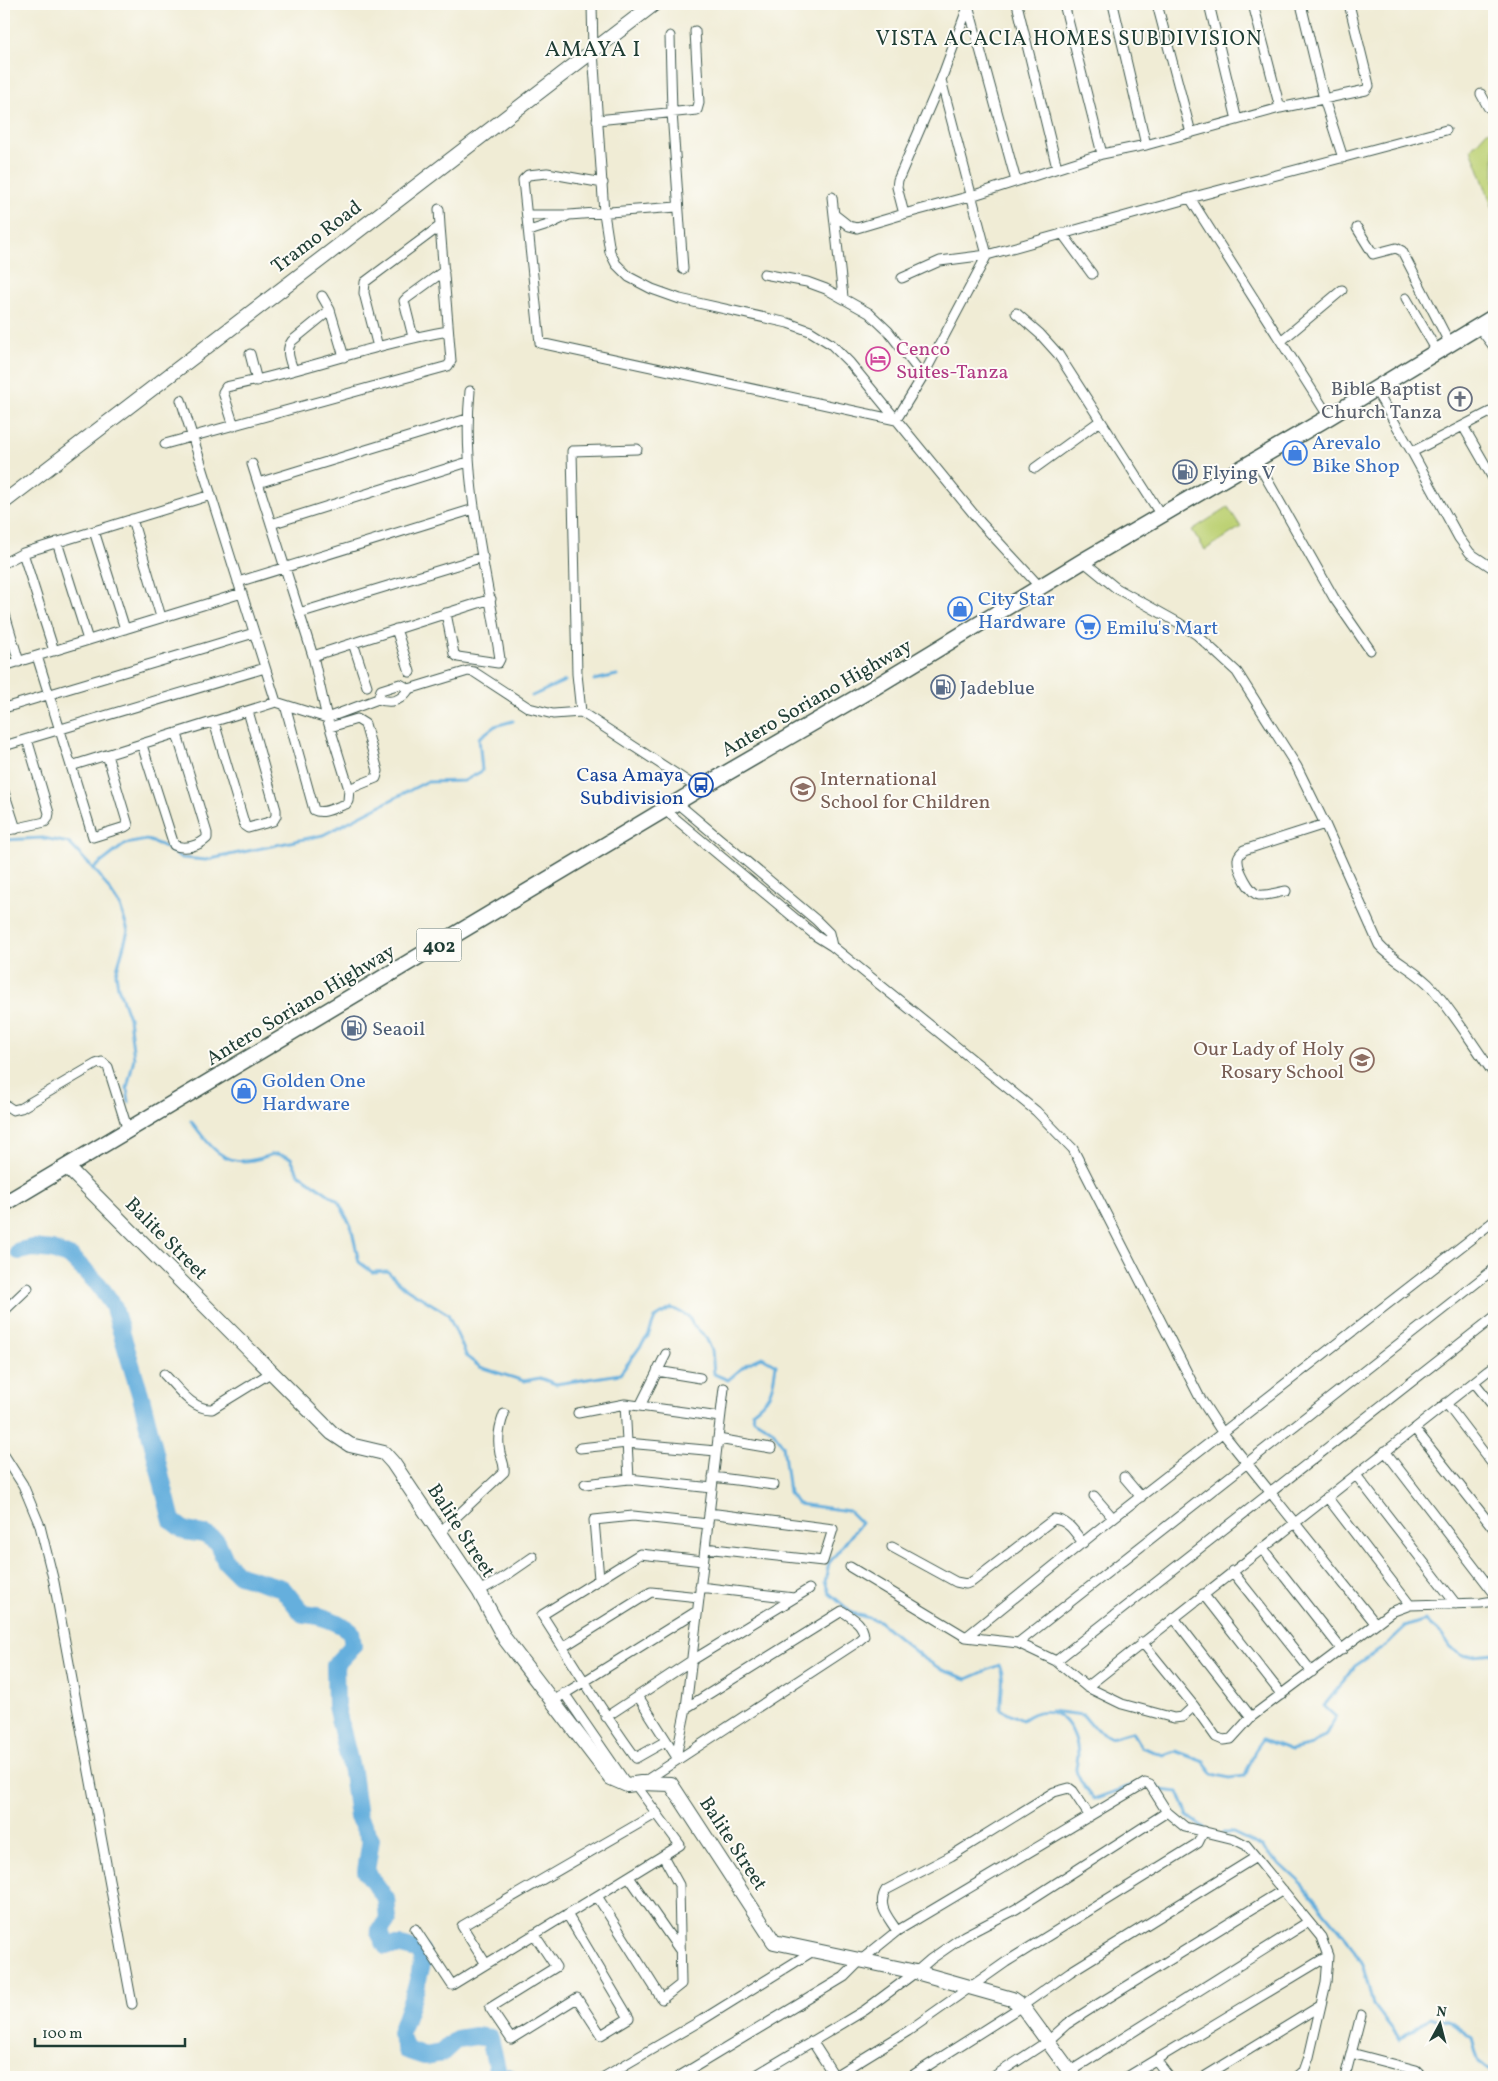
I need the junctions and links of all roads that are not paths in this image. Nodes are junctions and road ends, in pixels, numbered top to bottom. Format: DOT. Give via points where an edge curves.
graph roads {
  1 [pos="592,4"];
  2 [pos="654,4"];
  3 [pos="969,4"];
  4 [pos="1017,4"];
  5 [pos="1064,4"];
  6 [pos="1113,4"];
  7 [pos="1157,4"];
  8 [pos="1209,4"];
  9 [pos="1252,4"];
  10 [pos="1301,4"];
  11 [pos="1349,4"];
  12 [pos="695,31"];
  13 [pos="670,36"];
  14 [pos="593,51"];
  15 [pos="941,80"];
  16 [pos="1481,94"];
  17 [pos="1324,99"];
  18 [pos="1280,108"];
  19 [pos="672,112"];
  20 [pos="1494,112"];
  21 [pos="597,120"];
  22 [pos="1237,120"];
  23 [pos="1446,130"];
  24 [pos="1192,133"];
  25 [pos="1146,146"];
  26 [pos="1102,154"];
  27 [pos="1343,158"];
  28 [pos="1057,168"];
  29 [pos="1016,181"];
  30 [pos="602,183"];
  31 [pos="970,196"];
  32 [pos="832,197"];
  33 [pos="1190,198"];
  34 [pos="677,207"];
  35 [pos="439,209"];
  36 [pos="604,213"];
  37 [pos="904,214"];
  38 [pos="527,215"];
  39 [pos="570,215"];
  40 [pos="834,215"];
  41 [pos="440,226"];
  42 [pos="1357,228"];
  43 [pos="528,231"];
  44 [pos="1062,233"];
  45 [pos="987,255"];
  46 [pos="683,269"];
  47 [pos="444,271"];
  48 [pos="764,274"];
  49 [pos="1092,274"];
  50 [pos="902,278"];
  51 [pos="1342,290"];
  52 [pos="322,296"];
  53 [pos="843,297"];
  54 [pos="1406,298"];
  55 [pos="330,310"];
  56 [pos="1016,312"];
  57 [pos="1494,317"];
  58 [pos="1478,326"];
  59 [pos="448,330"];
  60 [pos="413,337"];
  61 [pos="1281,341"];
  62 [pos="378,347"];
  63 [pos="1494,347"];
  64 [pos="1444,348"];
  65 [pos="250,354"];
  66 [pos="344,356"];
  67 [pos="293,370"];
  68 [pos="923,376"];
  69 [pos="257,380"];
  70 [pos="1375,390"];
  71 [pos="470,391"];
  72 [pos="181,400"];
  73 [pos="1494,413"];
  74 [pos="1329,417"];
  75 [pos="467,419"];
  76 [pos="896,420"];
  77 [pos="1100,421"];
  78 [pos="234,426"];
  79 [pos="1463,426"];
  80 [pos="193,437"];
  81 [pos="165,444"];
  82 [pos="637,449"];
  83 [pos="1412,452"];
  84 [pos="1256,460"];
  85 [pos="468,462"];
  86 [pos="252,464"];
  87 [pos="1035,468"];
  88 [pos="1494,480"];
  89 [pos="258,483"];
  90 [pos="211,495"];
  91 [pos="4,502"];
  92 [pos="474,509"];
  93 [pos="1161,516"];
  94 [pos="132,519"];
  95 [pos="271,524"];
  96 [pos="94,531"];
  97 [pos="57,542"];
  98 [pos="23,552"];
  99 [pos="483,558"];
  100 [pos="1082,561"];
  101 [pos="4,563"];
  102 [pos="285,567"];
  103 [pos="1494,569"];
  104 [pos="238,582"];
  105 [pos="1040,587"];
  106 [pos="242,592"];
  107 [pos="491,599"];
  108 [pos="4,611"];
  109 [pos="300,613"];
  110 [pos="446,613"];
  111 [pos="162,617"];
  112 [pos="125,629"];
  113 [pos="396,629"];
  114 [pos="254,633"];
  115 [pos="88,640"];
  116 [pos="353,643"];
  117 [pos="1370,650"];
  118 [pos="54,651"];
  119 [pos="37,656"];
  120 [pos="313,656"];
  121 [pos="19,662"];
  122 [pos="4,666"];
  123 [pos="265,668"];
  124 [pos="410,672"];
  125 [pos="367,686"];
  126 [pos="409,689"];
  127 [pos="49,694"];
  128 [pos="378,699"];
  129 [pos="281,704"];
  130 [pos="4,708"];
  131 [pos="248,711"];
  132 [pos="581,712"];
  133 [pos="327,718"];
  134 [pos="214,722"];
  135 [pos="330,727"];
  136 [pos="60,729"];
  137 [pos="177,734"];
  138 [pos="27,740"];
  139 [pos="142,745"];
  140 [pos="4,746"];
  141 [pos="108,755"];
  142 [pos="71,766"];
  143 [pos="349,789"];
  144 [pos="699,789"];
  145 [pos="4,792"];
  146 [pos="671,806"];
  147 [pos="1325,824"];
  148 [pos="16,829"];
  149 [pos="4,831"];
  150 [pos="1286,891"];
  151 [pos="832,946"];
  152 [pos="1494,1074"];
  153 [pos="4,1104"];
  154 [pos="128,1131"];
  155 [pos="67,1167"];
  156 [pos="4,1204"];
  157 [pos="1494,1222"];
  158 [pos="1494,1269"];
  159 [pos="28,1288"];
  160 [pos="4,1311"];
  161 [pos="1494,1317"];
  162 [pos="666,1354"];
  163 [pos="1494,1366"];
  164 [pos="657,1371"];
  165 [pos="272,1372"];
  166 [pos="164,1374"];
  167 [pos="700,1378"];
  168 [pos="1474,1382"];
  169 [pos="724,1388"];
  170 [pos="1446,1403"];
  171 [pos="625,1404"];
  172 [pos="640,1406"];
  173 [pos="1494,1407"];
  174 [pos="578,1413"];
  175 [pos="504,1414"];
  176 [pos="720,1417"];
  177 [pos="1415,1429"];
  178 [pos="1222,1432"];
  179 [pos="718,1439"];
  180 [pos="627,1443"];
  181 [pos="580,1448"];
  182 [pos="770,1448"];
  183 [pos="716,1451"];
  184 [pos="1385,1451"];
  185 [pos="4,1455"];
  186 [pos="1248,1463"];
  187 [pos="1494,1466"];
  188 [pos="1356,1475"];
  189 [pos="713,1477"];
  190 [pos="1124,1477"];
  191 [pos="629,1479"];
  192 [pos="585,1484"];
  193 [pos="774,1485"];
  194 [pos="712,1488"];
  195 [pos="1272,1492"];
  196 [pos="1094,1496"];
  197 [pos="1141,1497"];
  198 [pos="1327,1498"];
  199 [pos="709,1513"];
  200 [pos="1113,1518"];
  201 [pos="1295,1522"];
  202 [pos="708,1524"];
  203 [pos="1494,1529"];
  204 [pos="440,1532"];
  205 [pos="1083,1543"];
  206 [pos="892,1547"];
  207 [pos="705,1548"];
  208 [pos="1262,1548"];
  209 [pos="533,1557"];
  210 [pos="703,1561"];
  211 [pos="850,1567"];
  212 [pos="1232,1571"];
  213 [pos="599,1580"];
  214 [pos="700,1587"];
  215 [pos="808,1589"];
  216 [pos="479,1590"];
  217 [pos="1494,1593"];
  218 [pos="1203,1594"];
  219 [pos="699,1597"];
  220 [pos="794,1598"];
  221 [pos="1494,1601"];
  222 [pos="1456,1604"];
  223 [pos="1410,1605"];
  224 [pos="697,1611"];
  225 [pos="1174,1618"];
  226 [pos="1375,1623"];
  227 [pos="966,1637"];
  228 [pos="1142,1642"];
  229 [pos="1018,1643"];
  230 [pos="563,1647"];
  231 [pos="1342,1650"];
  232 [pos="691,1661"];
  233 [pos="1056,1661"];
  234 [pos="1312,1672"];
  235 [pos="585,1680"];
  236 [pos="1087,1687"];
  237 [pos="1282,1695"];
  238 [pos="638,1696"];
  239 [pos="558,1697"];
  240 [pos="1194,1706"];
  241 [pos="686,1708"];
  242 [pos="606,1717"];
  243 [pos="1251,1717"];
  244 [pos="666,1741"];
  245 [pos="677,1758"];
  246 [pos="635,1784"];
  247 [pos="1167,1812"];
  248 [pos="657,1813"];
  249 [pos="1089,1815"];
  250 [pos="1204,1831"];
  251 [pos="663,1856"];
  252 [pos="1256,1857"];
  253 [pos="629,1877"];
  254 [pos="1282,1890"];
  255 [pos="597,1896"];
  256 [pos="566,1914"];
  257 [pos="1308,1922"];
  258 [pos="415,1929"];
  259 [pos="897,1931"];
  260 [pos="534,1934"];
  261 [pos="680,1949"];
  262 [pos="813,1951"];
  263 [pos="1328,1956"];
  264 [pos="861,1960"];
  265 [pos="486,1964"];
  266 [pos="916,1972"];
  267 [pos="970,1988"];
  268 [pos="132,2004"];
  269 [pos="1022,2006"];
  270 [pos="1320,2006"];
  271 [pos="1361,2015"];
  272 [pos="812,2041"];
  273 [pos="1048,2042"];
  274 [pos="1351,2053"];
  275 [pos="1156,2060"];
  276 [pos="1068,2075"];
  277 [pos="604,2077"];
  278 [pos="678,2077"];
  279 [pos="753,2077"];
  280 [pos="835,2077"];
  281 [pos="910,2077"];
  282 [pos="993,2077"];
  283 [pos="1127,2077"];
  284 [pos="1169,2077"];
  285 [pos="1204,2077"];
  286 [pos="1297,2077"];
  287 [pos="1345,2077"];
  288 [pos="1423,2077"];
  1 -- 14 [label="street"];
  2 -- 14 [label="street, Tramo Road"];
  3 -- 15 [label="street"];
  3 -- 29 [label="street"];
  4 -- 28 [label="street"];
  5 -- 26 [label="street"];
  6 -- 25 [label="street"];
  7 -- 24 [label="street"];
  8 -- 22 [label="street"];
  9 -- 18 [label="street"];
  10 -- 17 [label="street"];
  11 -- 17 [label="street" via="1369,86 1366,90"];
  12 -- 19 [label="street" via="699,107 693,111"];
  13 -- 19 [label="street"];
  14 -- 21 [label="street"];
  14 -- 91 [label="street, Tramo Road"];
  15 -- 31 [label="street"];
  15 -- 37 [label="street" via="900,171 897,187"];
  16 -- 20 [label="street"];
  17 -- 18 [label="street"];
  17 -- 27 [label="street"];
  18 -- 22 [label="street"];
  19 -- 21 [label="street"];
  19 -- 34 [label="street"];
  21 -- 30 [label="street"];
  22 -- 24 [label="street"];
  23 -- 27 [label="street"];
  24 -- 25 [label="street"];
  25 -- 26 [label="street"];
  26 -- 28 [label="street"];
  27 -- 33 [label="street"];
  28 -- 29 [label="street"];
  29 -- 31 [label="street"];
  30 -- 36 [label="street"];
  30 -- 38 [label="street" via="546,173 528,175 523,180"];
  31 -- 37 [label="street"];
  31 -- 45 [label="street"];
  32 -- 40 [label="street"];
  33 -- 44 [label="street"];
  33 -- 61 [label="street"];
  34 -- 36 [label="street"];
  34 -- 46 [label="street"];
  35 -- 41 [label="street"];
  36 -- 39 [label="street"];
  36 -- 76 [label="street" via="610,252 616,264 629,276 680,299 788,322 810,331 832,344 850,362"];
  37 -- 40 [label="street" via="858,228 849,226"];
  38 -- 39 [label="street"];
  38 -- 43 [label="street"];
  39 -- 43 [label="street"];
  40 -- 53 [label="street"];
  41 -- 47 [label="street"];
  41 -- 62 [label="street" via="365,282 364,293"];
  42 -- 64 [label="street" via="1373,254 1396,248 1402,251"];
  43 -- 76 [label="street" via="540,344"];
  44 -- 45 [label="street"];
  44 -- 49 [label="street"];
  45 -- 50 [label="street" via="940,261"];
  45 -- 68 [label="street"];
  47 -- 59 [label="street"];
  47 -- 60 [label="street" via="404,302"];
  48 -- 53 [label="street" via="807,282"];
  51 -- 61 [label="street"];
  52 -- 55 [label="street"];
  53 -- 68 [label="street" via="869,313 888,331"];
  54 -- 64 [label="street"];
  55 -- 66 [label="street"];
  55 -- 67 [label="street" via="288,347"];
  56 -- 77 [label="street" via="1058,354"];
  57 -- 58 [label="main road, Antero Soriano Highway / 402"];
  58 -- 63 [label="street"];
  58 -- 64 [label="main road, Antero Soriano Highway / 402"];
  59 -- 60 [label="street"];
  59 -- 78 [label="street" via="451,361 448,366"];
  60 -- 62 [label="street"];
  61 -- 74 [label="street"];
  62 -- 66 [label="street"];
  64 -- 70 [label="main road, Antero Soriano Highway / 402"];
  65 -- 69 [label="street"];
  66 -- 67 [label="street"];
  67 -- 69 [label="street"];
  68 -- 76 [label="street"];
  69 -- 78 [label="street" via="223,390"];
  70 -- 74 [label="main road, Antero Soriano Highway / 402"];
  70 -- 83 [label="street"];
  71 -- 75 [label="street"];
  72 -- 80 [label="street"];
  73 -- 79 [label="street"];
  74 -- 84 [label="main road, Antero Soriano Highway / 402"];
  75 -- 85 [label="street"];
  75 -- 89 [label="street"];
  76 -- 105 [label="street" via="981,523"];
  77 -- 87 [label="street"];
  77 -- 93 [label="street"];
  78 -- 80 [label="street"];
  79 -- 83 [label="street"];
  79 -- 88 [label="street"];
  80 -- 81 [label="street"];
  80 -- 90 [label="street"];
  82 -- 132 [label="street" via="572,451 577,674"];
  83 -- 103 [label="street" via="1458,538 1470,552"];
  84 -- 93 [label="main road, Antero Soriano Highway / 402"];
  84 -- 117 [label="street" via="1334,598"];
  85 -- 92 [label="street"];
  85 -- 95 [label="street"];
  86 -- 89 [label="street"];
  89 -- 95 [label="street"];
  90 -- 94 [label="street"];
  90 -- 104 [label="street"];
  92 -- 99 [label="street"];
  92 -- 102 [label="street"];
  93 -- 100 [label="main road, Antero Soriano Highway / 402"];
  94 -- 96 [label="street"];
  94 -- 111 [label="street"];
  95 -- 102 [label="street"];
  96 -- 97 [label="street"];
  96 -- 112 [label="street"];
  97 -- 98 [label="street"];
  97 -- 115 [label="street"];
  98 -- 101 [label="street"];
  98 -- 118 [label="street"];
  99 -- 107 [label="street"];
  99 -- 109 [label="street"];
  100 -- 105 [label="main road, Antero Soriano Highway / 402"];
  100 -- 147 [label="street" via="1116,588 1197,635 1237,672 1297,767"];
  102 -- 104 [label="street"];
  102 -- 109 [label="street"];
  104 -- 106 [label="street"];
  105 -- 144 [label="main road, Antero Soriano Highway / 402"];
  106 -- 111 [label="street"];
  106 -- 114 [label="street"];
  107 -- 110 [label="street"];
  107 -- 110 [label="street" via="498,663 454,654"];
  108 -- 121 [label="street"];
  109 -- 120 [label="street"];
  110 -- 113 [label="street"];
  111 -- 112 [label="street"];
  112 -- 115 [label="street"];
  113 -- 116 [label="street"];
  113 -- 124 [label="street"];
  114 -- 123 [label="street"];
  114 -- 127 [label="street"];
  115 -- 118 [label="street"];
  116 -- 120 [label="street"];
  116 -- 125 [label="street"];
  118 -- 119 [label="street"];
  119 -- 121 [label="street"];
  119 -- 127 [label="street"];
  120 -- 133 [label="street"];
  121 -- 122 [label="street"];
  123 -- 129 [label="street"];
  123 -- 136 [label="street"];
  126 -- 128 [label="street" via="404,697 396,700"];
  126 -- 128 [label="street" via="400,684 390,686 381,690"];
  126 -- 132 [label="street" via="471,672 529,708 553,714"];
  127 -- 130 [label="street"];
  127 -- 136 [label="street"];
  128 -- 133 [label="street"];
  129 -- 131 [label="street"];
  129 -- 133 [label="street"];
  129 -- 143 [label="street" via="314,810 324,812 346,804"];
  131 -- 134 [label="street"];
  131 -- 134 [label="street" via="276,810 273,821 245,826"];
  132 -- 144 [label="street"];
  133 -- 135 [label="street"];
  134 -- 137 [label="street"];
  135 -- 143 [label="street"];
  135 -- 143 [label="street" via="357,719 365,724 378,776"];
  136 -- 138 [label="street"];
  136 -- 142 [label="street"];
  137 -- 139 [label="street"];
  137 -- 139 [label="street" via="207,834 202,843 187,848 174,845"];
  138 -- 140 [label="street"];
  138 -- 148 [label="street" via="49,813 45,822"];
  139 -- 141 [label="street"];
  141 -- 142 [label="street"];
  141 -- 142 [label="street" via="128,825 98,837 91,834"];
  144 -- 146 [label="main road, Antero Soriano Highway / 402"];
  145 -- 148 [label="street"];
  146 -- 151 [label="street" via="816,936"];
  146 -- 151 [label="street" via="816,920 829,933"];
  146 -- 154 [label="main road, Antero Soriano Highway / 402"];
  147 -- 150 [label="street" via="1244,850 1238,856 1238,863 1254,893"];
  147 -- 152 [label="street" via="1379,946 1432,988"];
  148 -- 149 [label="street"];
  151 -- 178 [label="street" via="1036,1111 1073,1149 1200,1398"];
  153 -- 154 [label="street" via="12,1110 21,1108 102,1062 108,1067"];
  154 -- 155 [label="main road, Antero Soriano Highway / 402"];
  155 -- 156 [label="main road, Antero Soriano Highway / 402"];
  155 -- 165 [label="street, Balite Street"];
  157 -- 178 [label="street"];
  158 -- 186 [label="street"];
  159 -- 160 [label="street"];
  161 -- 195 [label="street"];
  162 -- 164 [label="street"];
  163 -- 168 [label="street"];
  164 -- 167 [label="street"];
  164 -- 172 [label="street"];
  165 -- 166 [label="street" via="212,1409 203,1410"];
  165 -- 204 [label="street, Balite Street" via="342,1441 384,1453"];
  168 -- 170 [label="street"];
  168 -- 173 [label="street"];
  169 -- 176 [label="street"];
  170 -- 177 [label="street"];
  170 -- 187 [label="street"];
  171 -- 172 [label="street"];
  171 -- 174 [label="street"];
  171 -- 180 [label="street"];
  172 -- 176 [label="street"];
  175 -- 204 [label="street" via="498,1441 504,1472"];
  176 -- 179 [label="street"];
  177 -- 184 [label="street"];
  177 -- 203 [label="street"];
  178 -- 186 [label="street"];
  178 -- 197 [label="street"];
  179 -- 182 [label="street"];
  179 -- 183 [label="street"];
  180 -- 181 [label="street"];
  180 -- 183 [label="street"];
  180 -- 191 [label="street"];
  183 -- 189 [label="street"];
  184 -- 188 [label="street"];
  184 -- 217 [label="street"];
  185 -- 268 [label="street" via="23,1485 40,1526 54,1582"];
  186 -- 195 [label="street"];
  186 -- 229 [label="street"];
  188 -- 198 [label="street"];
  188 -- 222 [label="street"];
  189 -- 193 [label="street"];
  189 -- 194 [label="street"];
  190 -- 197 [label="street"];
  191 -- 192 [label="street"];
  191 -- 194 [label="street"];
  194 -- 199 [label="street"];
  195 -- 201 [label="street"];
  195 -- 233 [label="street"];
  196 -- 200 [label="street"];
  197 -- 200 [label="street"];
  198 -- 201 [label="street"];
  198 -- 223 [label="street"];
  199 -- 202 [label="street"];
  199 -- 207 [label="street" via="833,1529 823,1561"];
  200 -- 205 [label="street"];
  201 -- 208 [label="street"];
  201 -- 226 [label="street"];
  202 -- 207 [label="street"];
  202 -- 213 [label="street" via="633,1516 594,1520"];
  204 -- 216 [label="street, Balite Street"];
  205 -- 206 [label="street" via="1070,1525 1054,1519 966,1584 956,1582"];
  205 -- 227 [label="street"];
  207 -- 210 [label="street"];
  208 -- 212 [label="street"];
  208 -- 231 [label="street"];
  209 -- 216 [label="street"];
  210 -- 213 [label="street" via="640,1554"];
  210 -- 214 [label="street"];
  211 -- 227 [label="street"];
  212 -- 218 [label="street"];
  212 -- 234 [label="street"];
  213 -- 230 [label="street" via="542,1615"];
  214 -- 219 [label="street"];
  214 -- 220 [label="street"];
  215 -- 220 [label="street"];
  216 -- 239 [label="street, Balite Street" via="505,1639"];
  218 -- 225 [label="street"];
  218 -- 237 [label="street"];
  219 -- 224 [label="street"];
  219 -- 230 [label="street" via="651,1592"];
  220 -- 232 [label="street"];
  221 -- 222 [label="street"];
  222 -- 223 [label="street"];
  223 -- 226 [label="street" via="1390,1612"];
  224 -- 232 [label="street"];
  224 -- 235 [label="street"];
  225 -- 228 [label="street"];
  225 -- 243 [label="street"];
  226 -- 231 [label="street"];
  227 -- 229 [label="street"];
  228 -- 236 [label="street"];
  228 -- 240 [label="street"];
  229 -- 233 [label="street"];
  230 -- 235 [label="street"];
  231 -- 234 [label="street"];
  232 -- 238 [label="street"];
  232 -- 241 [label="street"];
  233 -- 236 [label="street"];
  234 -- 237 [label="street"];
  235 -- 239 [label="street"];
  235 -- 242 [label="street"];
  236 -- 240 [label="street" via="1122,1704 1174,1718 1182,1717"];
  237 -- 243 [label="street"];
  238 -- 242 [label="street"];
  238 -- 244 [label="street"];
  239 -- 246 [label="street, Balite Street" via="611,1778"];
  240 -- 243 [label="street" via="1216,1737 1223,1740 1231,1739"];
  241 -- 245 [label="street"];
  241 -- 245 [label="street" via="842,1611 864,1630 864,1636 856,1643"];
  242 -- 244 [label="street" via="636,1758"];
  244 -- 245 [label="street"];
  245 -- 246 [label="street"];
  246 -- 248 [label="street"];
  246 -- 262 [label="street, Balite Street" via="671,1784 774,1942"];
  247 -- 249 [label="street" via="1150,1784 1145,1783"];
  247 -- 250 [label="street" via="1185,1827"];
  247 -- 266 [label="street" via="1016,1909 964,1936"];
  248 -- 251 [label="street" via="680,1846"];
  248 -- 265 [label="street" via="462,1926"];
  249 -- 259 [label="street"];
  249 -- 259 [label="street" via="1069,1788 1054,1792 951,1856 886,1890 882,1907"];
  250 -- 252 [label="street" via="1246,1845"];
  250 -- 267 [label="street" via="1198,1843 1006,1962"];
  251 -- 253 [label="street"];
  251 -- 261 [label="street" via="679,1884"];
  252 -- 254 [label="street"];
  252 -- 269 [label="street" via="1070,1972"];
  253 -- 255 [label="street"];
  253 -- 261 [label="street"];
  254 -- 257 [label="street"];
  254 -- 273 [label="street" via="1067,2024"];
  255 -- 256 [label="street"];
  255 -- 261 [label="street" via="662,1999 681,1984"];
  256 -- 260 [label="street"];
  256 -- 260 [label="street" via="630,2018 602,2035 577,1998 511,2039 490,2008 556,1968"];
  257 -- 263 [label="street" via="1321,1937"];
  257 -- 276 [label="street"];
  258 -- 265 [label="street" via="452,1985"];
  259 -- 264 [label="street"];
  260 -- 265 [label="street"];
  262 -- 264 [label="street"];
  262 -- 277 [label="street"];
  263 -- 270 [label="street"];
  263 -- 275 [label="street"];
  264 -- 266 [label="street"];
  264 -- 278 [label="street" via="844,1977"];
  266 -- 267 [label="street"];
  266 -- 272 [label="street" via="865,2010"];
  267 -- 269 [label="street" via="1012,1999"];
  267 -- 280 [label="street"];
  269 -- 273 [label="street"];
  269 -- 281 [label="street"];
  270 -- 285 [label="street"];
  270 -- 286 [label="street" via="1309,2057 1304,2071"];
  271 -- 274 [label="street"];
  272 -- 279 [label="street"];
  272 -- 280 [label="street"];
  273 -- 276 [label="street"];
  273 -- 282 [label="street"];
  274 -- 287 [label="street"];
  274 -- 288 [label="street" via="1416,2070"];
  275 -- 283 [label="street"];
  275 -- 284 [label="street"];
}
